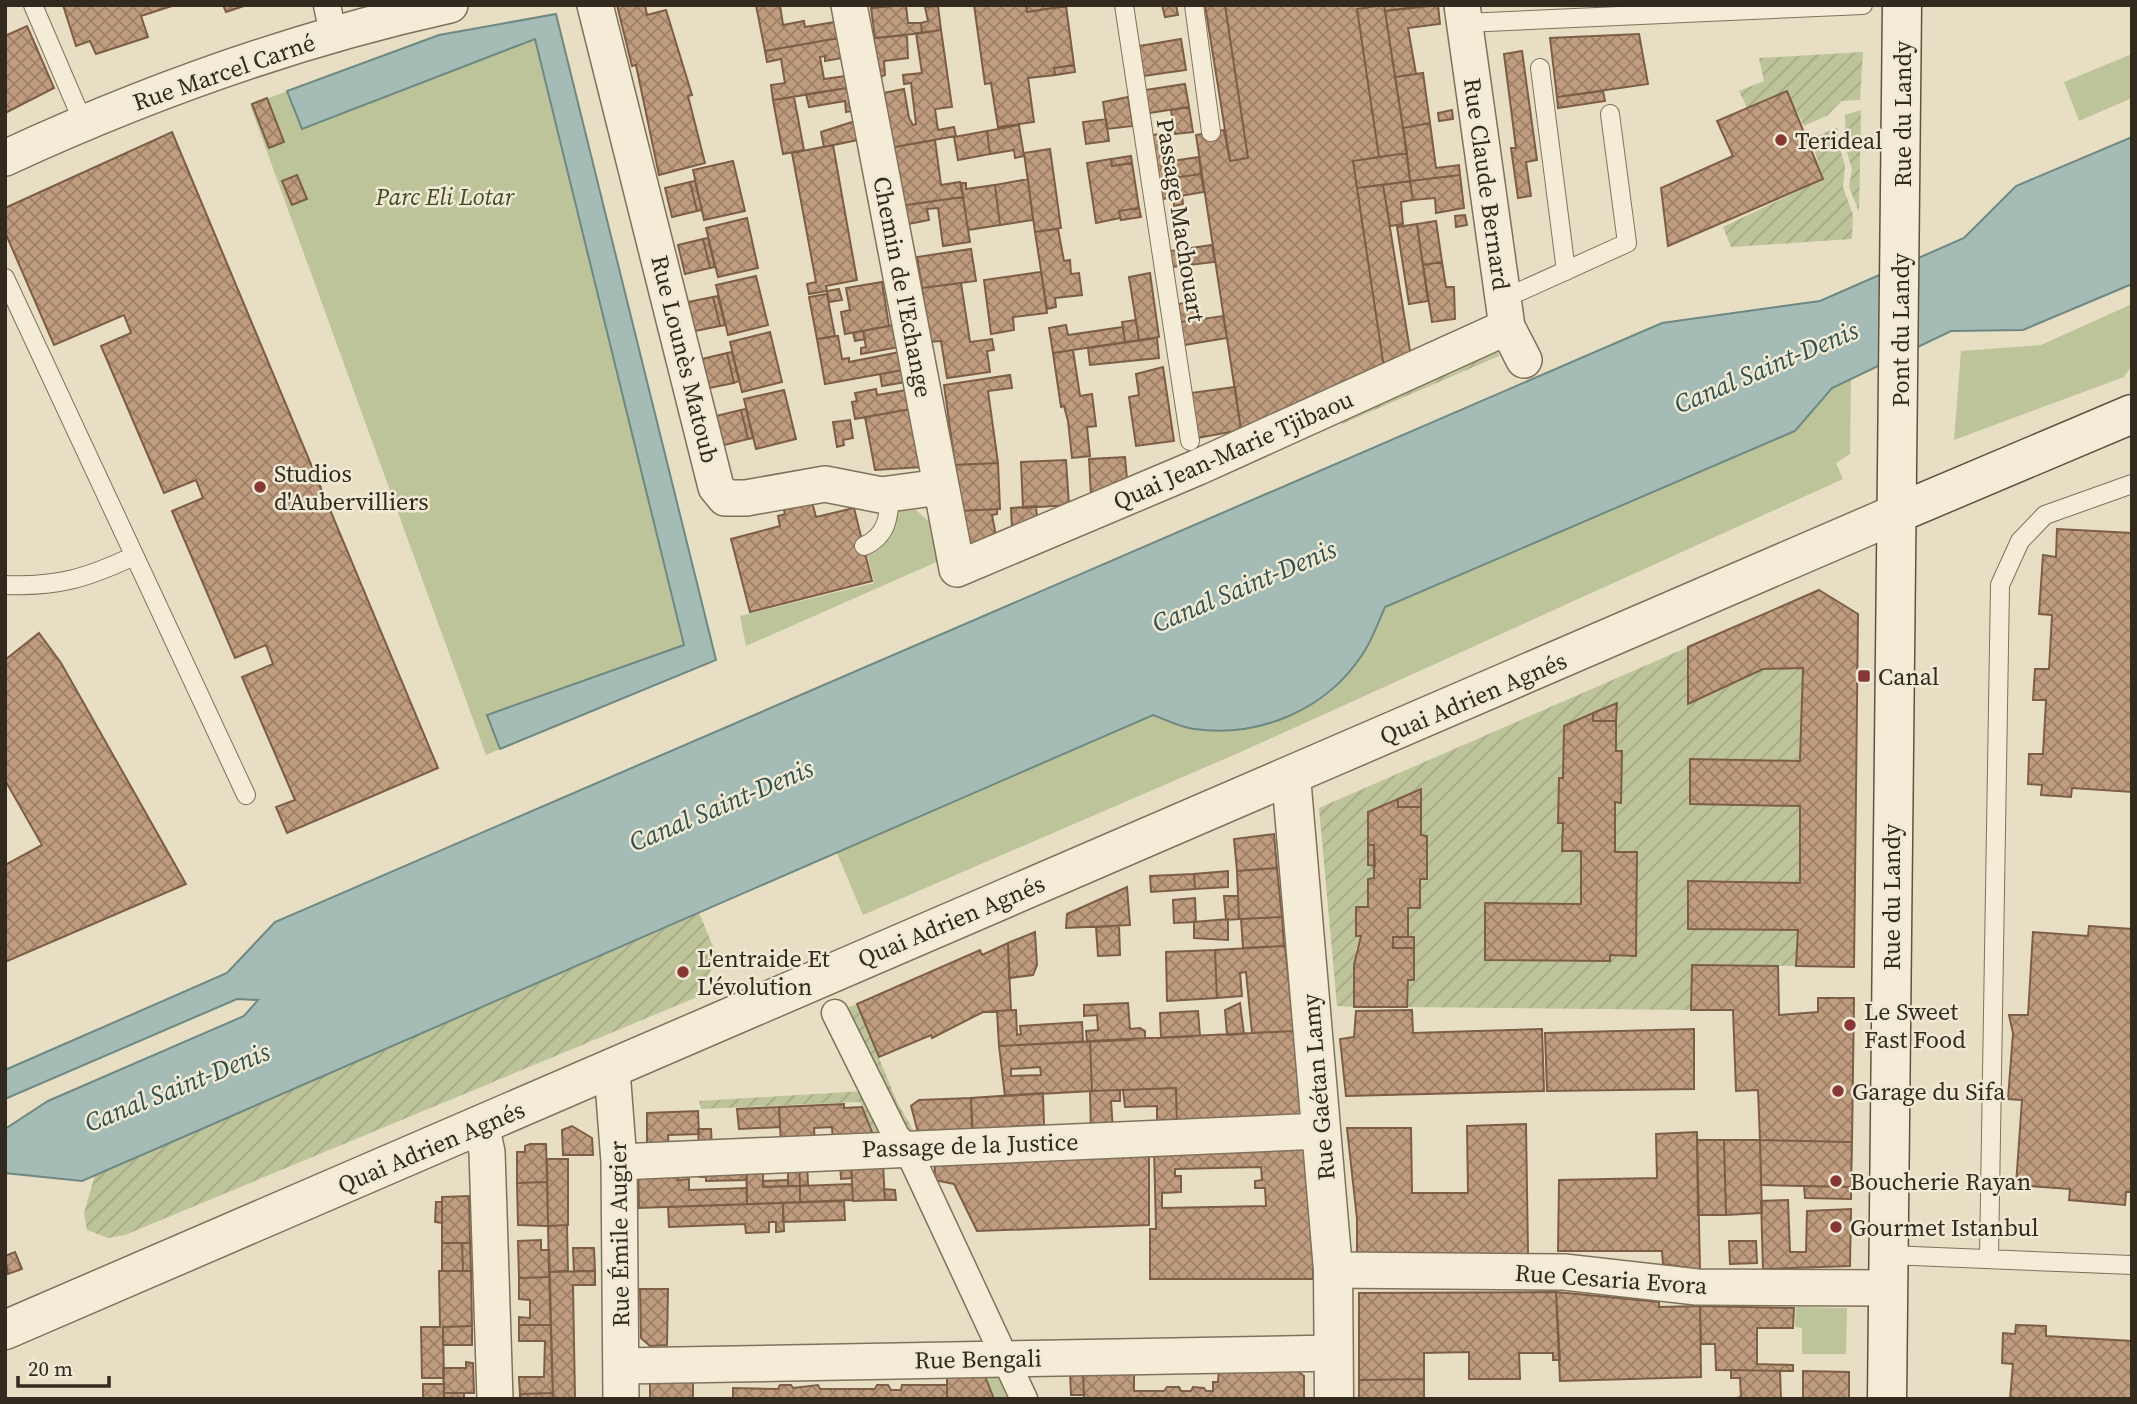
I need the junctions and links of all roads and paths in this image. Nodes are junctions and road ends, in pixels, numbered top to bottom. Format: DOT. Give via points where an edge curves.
graph roads {
  1 [pos="33,5"];
  2 [pos="450,5"];
  3 [pos="595,5"];
  4 [pos="849,5"];
  5 [pos="1124,5"];
  6 [pos="1194,5"];
  7 [pos="1863,5"];
  8 [pos="1902,5"];
  9 [pos="1464,14"];
  10 [pos="330,20"];
  11 [pos="1540,68"];
  12 [pos="1611,114"];
  13 [pos="83,122"];
  14 [pos="1211,132"];
  15 [pos="5,158"];
  16 [pos="1901,222"];
  17 [pos="1566,271"];
  18 [pos="5,278"];
  19 [pos="1505,313"];
  20 [pos="1524,360"];
  21 [pos="2132,414"];
  22 [pos="1899,437"];
  23 [pos="1190,441"];
  24 [pos="2132,484"];
  25 [pos="940,487"];
  26 [pos="890,494"];
  27 [pos="1898,513"];
  28 [pos="864,546"];
  29 [pos="134,556"];
  30 [pos="957,569"];
  31 [pos="5,586"];
  32 [pos="1291,776"];
  33 [pos="246,795"];
  34 [pos="835,1013"];
  35 [pos="612,1070"];
  36 [pos="481,1125"];
  37 [pos="1322,1131"];
  38 [pos="907,1148"];
  39 [pos="619,1162"];
  40 [pos="1989,1257"];
  41 [pos="2132,1265"];
  42 [pos="1333,1270"];
  43 [pos="1888,1272"];
  44 [pos="5,1330"];
  45 [pos="1334,1353"];
  46 [pos="1003,1359"];
  47 [pos="621,1382"];
  48 [pos="495,1399"];
  49 [pos="1024,1399"];
  50 [pos="1334,1399"];
  51 [pos="1887,1399"];
  1 -- 13 [label="lane"];
  2 -- 10 [label="street, Rue Marcel Carné"];
  3 -- 26 [label="street, Rue Lounès Matoub" via="716,486 724,498 825,484"];
  4 -- 25 [label="street, Chemin de l'Echange"];
  5 -- 23 [label="lane, Passage Machouart"];
  6 -- 14 [label="lane"];
  7 -- 9 [label="lane"];
  8 -- 16 [label="street, Rue du Landy"];
  9 -- 19 [label="street, Rue Claude Bernard"];
  10 -- 13 [label="street, Rue Marcel Carné" via="205,76"];
  11 -- 17 [label="lane"];
  12 -- 17 [label="lane" via="1627,243"];
  13 -- 15 [label="street, Rue Marcel Carné"];
  16 -- 22 [label="street, Pont du Landy"];
  17 -- 19 [label="lane"];
  18 -- 29 [label="lane"];
  19 -- 20 [label="street, Rue Claude Bernard"];
  19 -- 30 [label="street, Quai Jean-Marie Tjibaou" via="1196,468"];
  21 -- 27 [label="street, Quai Adrien Agnés"];
  22 -- 27 [label="street, Rue du Landy"];
  24 -- 40 [label="lane" via="2045,515 2020,541 2000,585"];
  25 -- 26 [label="street, Rue Lounès Matoub"];
  25 -- 30 [label="street, Chemin de l'Echange"];
  26 -- 28 [label="lane" via="884,530"];
  27 -- 32 [label="street, Quai Adrien Agnés"];
  27 -- 43 [label="street, Rue du Landy"];
  29 -- 31 [label="lane" via="66,583"];
  29 -- 33 [label="lane"];
  32 -- 35 [label="street, Quai Adrien Agnés"];
  32 -- 37 [label="street, Rue Gaétan Lamy"];
  34 -- 38 [label="street" via="896,1136"];
  35 -- 36 [label="street, Quai Adrien Agnés"];
  35 -- 39 [label="street, Rue Émile Augier"];
  36 -- 44 [label="street, Quai Adrien Agnés"];
  36 -- 48 [label="street" via="487,1152"];
  37 -- 38 [label="street, Passage de la Justice"];
  37 -- 42 [label="street, Rue Gaétan Lamy"];
  38 -- 39 [label="street, Passage de la Justice"];
  38 -- 46 [label="street"];
  39 -- 47 [label="street, Rue Émile Augier"];
  40 -- 41 [label="lane"];
  40 -- 43 [label="lane"];
  42 -- 43 [label="street, Rue Cesaria Evora" via="1564,1272 1696,1287"];
  42 -- 45 [label="street, Rue Gaétan Lamy"];
  43 -- 51 [label="street, Rue du Landy"];
  45 -- 46 [label="street, Rue Bengali"];
  45 -- 50 [label="street, Rue Gaétan Lamy"];
  46 -- 47 [label="street, Rue Bengali"];
  46 -- 49 [label="street"];
}
